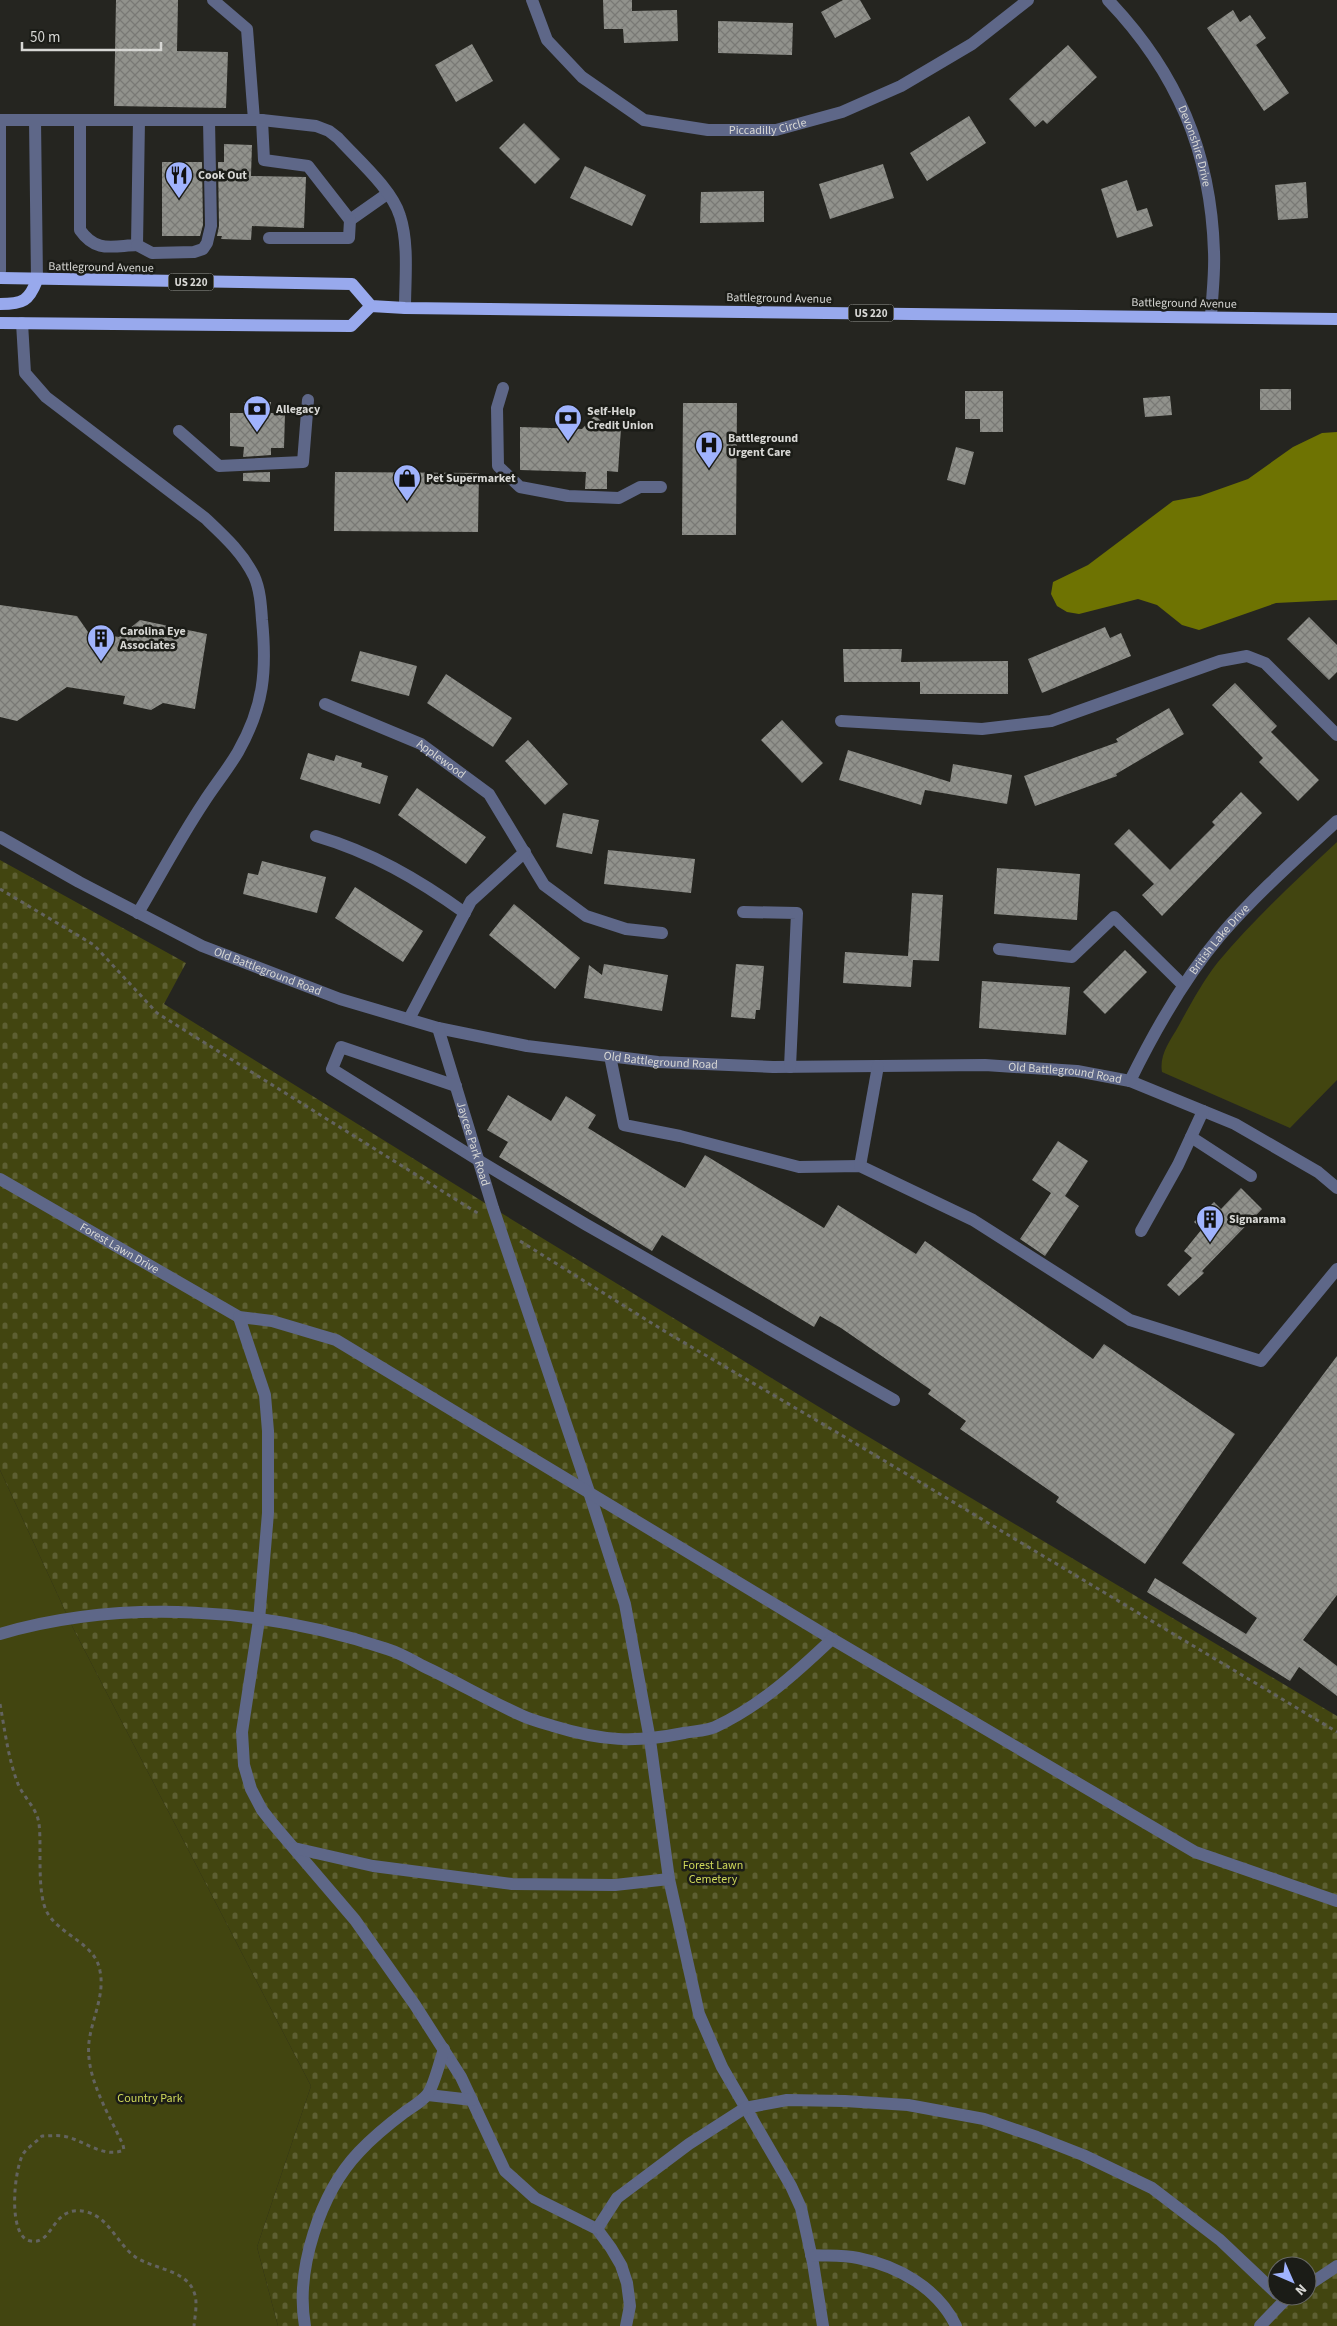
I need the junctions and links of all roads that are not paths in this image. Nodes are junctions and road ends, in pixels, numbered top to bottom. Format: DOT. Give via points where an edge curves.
graph roads {
  1 [pos="213,0"];
  2 [pos="532,0"];
  3 [pos="1028,0"];
  4 [pos="1108,0"];
  5 [pos="0,120"];
  6 [pos="35,120"];
  7 [pos="80,120"];
  8 [pos="139,120"];
  9 [pos="209,120"];
  10 [pos="258,120"];
  11 [pos="387,194"];
  12 [pos="350,220"];
  13 [pos="269,238"];
  14 [pos="137,245"];
  15 [pos="0,271"];
  16 [pos="0,278"];
  17 [pos="37,280"];
  18 [pos="0,304"];
  19 [pos="371,306"];
  20 [pos="405,308"];
  21 [pos="1211,317"];
  22 [pos="1337,319"];
  23 [pos="0,322"];
  24 [pos="22,323"];
  25 [pos="502,388"];
  26 [pos="308,400"];
  27 [pos="179,430"];
  28 [pos="661,487"];
  29 [pos="325,704"];
  30 [pos="841,721"];
  31 [pos="1337,735"];
  32 [pos="1337,821"];
  33 [pos="316,836"];
  34 [pos="0,837"];
  35 [pos="525,852"];
  36 [pos="743,912"];
  37 [pos="138,913"];
  38 [pos="465,913"];
  39 [pos="662,934"];
  40 [pos="999,949"];
  41 [pos="1183,985"];
  42 [pos="409,1018"];
  43 [pos="438,1028"];
  44 [pos="610,1056"];
  45 [pos="878,1066"];
  46 [pos="790,1067"];
  47 [pos="1130,1081"];
  48 [pos="456,1086"];
  49 [pos="1204,1111"];
  50 [pos="1191,1137"];
  51 [pos="478,1160"];
  52 [pos="860,1166"];
  53 [pos="1251,1176"];
  54 [pos="0,1179"];
  55 [pos="1337,1188"];
  56 [pos="1141,1231"];
  57 [pos="1337,1269"];
  58 [pos="239,1317"];
  59 [pos="894,1400"];
  60 [pos="589,1492"];
  61 [pos="259,1620"];
  62 [pos="0,1634"];
  63 [pos="832,1639"];
  64 [pos="650,1740"];
  65 [pos="294,1848"];
  66 [pos="669,1879"];
  67 [pos="1337,1901"];
  68 [pos="444,2049"];
  69 [pos="428,2095"];
  70 [pos="472,2100"];
  71 [pos="744,2108"];
  72 [pos="597,2229"];
  73 [pos="812,2255"];
  74 [pos="1337,2266"];
  75 [pos="1317,2279"];
  76 [pos="1267,2283"];
  77 [pos="1276,2306"];
  78 [pos="305,2326"];
  79 [pos="626,2326"];
  80 [pos="824,2326"];
  81 [pos="956,2326"];
  82 [pos="1260,2326"];
  1 -- 10 [label="street" via="247,29"];
  2 -- 3 [label="street, Piccadilly Circle" via="547,40 582,77 644,120 708,130 776,130 842,112 902,86 972,44"];
  4 -- 21 [label="street, Devonshire Drive" via="1132,24 1158,60 1192,128 1201,155 1210,202 1214,253"];
  5 -- 6 [label="street"];
  5 -- 15 [label="street"];
  6 -- 7 [label="street"];
  6 -- 17 [label="street"];
  7 -- 8 [label="street"];
  7 -- 14 [label="street" via="80,230 86,240 96,246"];
  8 -- 9 [label="street"];
  8 -- 14 [label="street"];
  9 -- 10 [label="street"];
  9 -- 14 [label="street" via="211,226 207,243 203,249 194,252 152,253"];
  10 -- 11 [label="street" via="316,126 329,131"];
  10 -- 12 [label="street" via="264,160 308,166"];
  11 -- 12 [label="street"];
  11 -- 20 [label="street" via="400,214 403,228"];
  12 -- 13 [label="street" via="350,238"];
  16 -- 17 [label="main road, Battleground Avenue / US 220"];
  17 -- 18 [label="main road" via="26,300"];
  17 -- 19 [label="main road, Battleground Avenue / US 220" via="352,284"];
  19 -- 20 [label="main road, Battleground Avenue / US 220"];
  19 -- 24 [label="main road" via="351,326"];
  20 -- 21 [label="main road, Battleground Avenue / US 220"];
  21 -- 22 [label="main road, Battleground Avenue / US 220"];
  23 -- 24 [label="main road"];
  24 -- 37 [label="street" via="25,373 34,385 229,540 255,578 260,598 265,671 254,716 238,751"];
  25 -- 28 [label="street" via="497,408 498,466 520,487 568,496 619,498 640,487"];
  26 -- 27 [label="street" via="303,462 219,466"];
  29 -- 35 [label="street, Applewood" via="421,744 489,794"];
  30 -- 31 [label="street" via="982,729 1051,721 1220,660 1246,656 1265,663"];
  32 -- 41 [label="street, British Lake Drive" via="1252,900"];
  33 -- 38 [label="street" via="346,845 423,882"];
  34 -- 37 [label="street, Old Battleground Road"];
  35 -- 38 [label="street" via="471,901"];
  35 -- 39 [label="street, Applewood" via="544,886 586,916 626,929"];
  36 -- 46 [label="street" via="797,913"];
  37 -- 42 [label="street, Old Battleground Road" via="202,946 340,999"];
  38 -- 42 [label="street"];
  40 -- 41 [label="street" via="1072,957 1114,917"];
  41 -- 47 [label="street, British Lake Drive"];
  42 -- 43 [label="street, Old Battleground Road"];
  43 -- 44 [label="street, Old Battleground Road" via="527,1046"];
  43 -- 48 [label="street, Jaycee Park Road"];
  44 -- 46 [label="street, Old Battleground Road" via="658,1062"];
  44 -- 52 [label="street" via="624,1125 799,1167"];
  45 -- 46 [label="street, Old Battleground Road"];
  45 -- 47 [label="street, Old Battleground Road" via="985,1065 1077,1071"];
  45 -- 52 [label="street"];
  47 -- 49 [label="street, Old Battleground Road"];
  48 -- 51 [label="street, Jaycee Park Road"];
  48 -- 51 [label="street" via="342,1047 332,1068"];
  49 -- 50 [label="street"];
  49 -- 55 [label="street, Old Battleground Road" via="1235,1124 1318,1172"];
  50 -- 53 [label="street"];
  50 -- 56 [label="street"];
  51 -- 59 [label="street" via="684,1282"];
  51 -- 60 [label="street, Jaycee Park Road"];
  52 -- 57 [label="street" via="973,1220 1130,1320 1261,1361"];
  54 -- 58 [label="street, Forest Lawn Drive"];
  58 -- 60 [label="street" via="272,1321 336,1340"];
  58 -- 61 [label="street" via="265,1394 268,1432 268,1513"];
  60 -- 63 [label="street"];
  60 -- 64 [label="street, Jaycee Park Road" via="624,1604"];
  61 -- 62 [label="street" via="210,1612 68,1617"];
  61 -- 64 [label="street" via="348,1636 390,1650 525,1717 584,1736"];
  61 -- 65 [label="street" via="242,1732 244,1765 262,1810"];
  63 -- 64 [label="street" via="750,1708 713,1728"];
  63 -- 67 [label="street" via="1195,1852"];
  64 -- 66 [label="street, Jaycee Park Road"];
  65 -- 66 [label="street" via="373,1866 512,1884 615,1885"];
  65 -- 68 [label="street" via="355,1920"];
  66 -- 71 [label="street, Jaycee Park Road" via="699,2014"];
  68 -- 69 [label="street"];
  68 -- 70 [label="street"];
  69 -- 70 [label="street"];
  69 -- 78 [label="street" via="384,2128 358,2153 332,2188 308,2254 303,2296"];
  70 -- 72 [label="street" via="505,2171 535,2198"];
  71 -- 72 [label="street" via="689,2144 618,2198"];
  71 -- 73 [label="street, Jaycee Park Road" via="791,2186 801,2208"];
  71 -- 76 [label="street" via="787,2100 908,2105 984,2120 1036,2137 1084,2155 1152,2188 1220,2240"];
  72 -- 79 [label="street" via="621,2265 627,2283 630,2306"];
  73 -- 80 [label="street, Jaycee Park Road"];
  73 -- 81 [label="street" via="856,2258 887,2265 920,2283 934,2295"];
  74 -- 75 [label="street"];
  77 -- 82 [label="street"];
}
